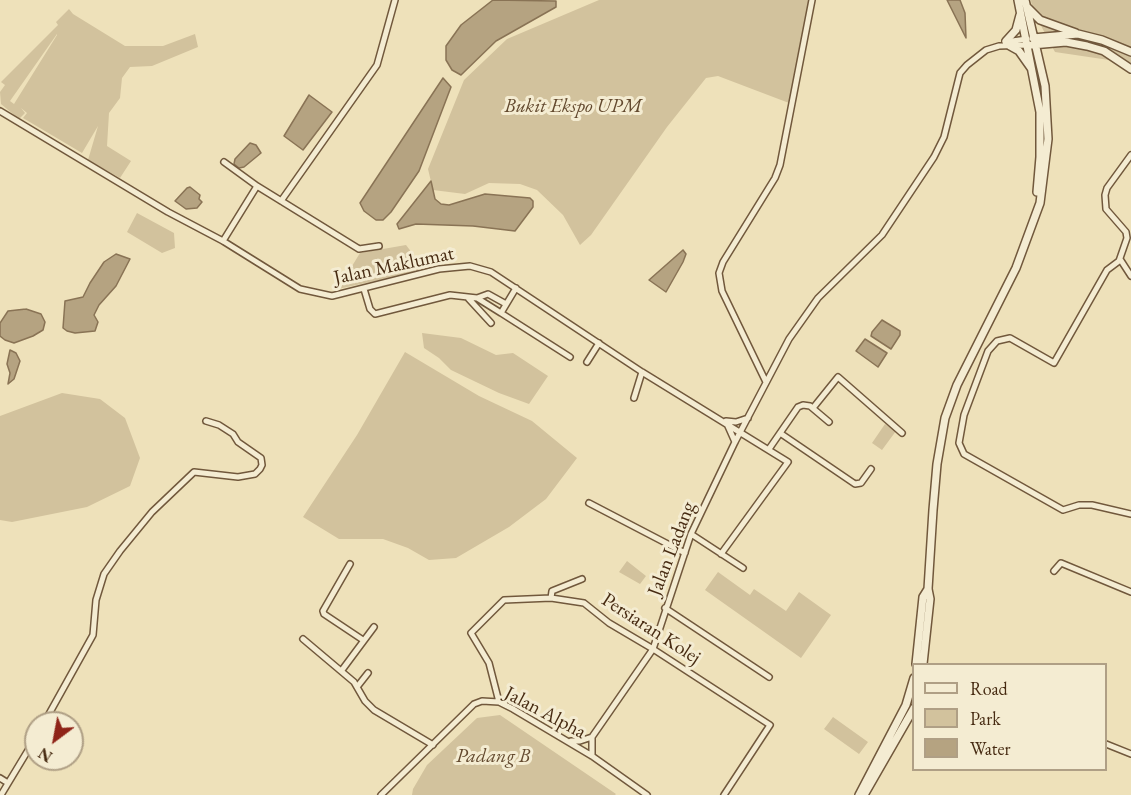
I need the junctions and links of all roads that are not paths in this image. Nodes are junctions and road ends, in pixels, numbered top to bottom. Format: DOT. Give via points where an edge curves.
graph roads {
  1 [pos="395,0"];
  2 [pos="812,0"];
  3 [pos="1018,0"];
  4 [pos="1024,6"];
  5 [pos="1078,34"];
  6 [pos="1031,42"];
  7 [pos="1053,43"];
  8 [pos="1008,44"];
  9 [pos="1131,52"];
  10 [pos="1040,61"];
  11 [pos="1131,69"];
  12 [pos="1034,75"];
  13 [pos="0,109"];
  14 [pos="1131,155"];
  15 [pos="224,162"];
  16 [pos="1129,162"];
  17 [pos="257,186"];
  18 [pos="281,201"];
  19 [pos="1032,222"];
  20 [pos="224,241"];
  21 [pos="379,246"];
  22 [pos="1117,261"];
  23 [pos="1131,276"];
  24 [pos="516,288"];
  25 [pos="364,289"];
  26 [pos="467,297"];
  27 [pos="477,298"];
  28 [pos="506,304"];
  29 [pos="501,313"];
  30 [pos="491,323"];
  31 [pos="599,343"];
  32 [pos="570,357"];
  33 [pos="586,362"];
  34 [pos="642,372"];
  35 [pos="766,382"];
  36 [pos="634,398"];
  37 [pos="813,408"];
  38 [pos="748,417"];
  39 [pos="206,421"];
  40 [pos="724,421"];
  41 [pos="829,422"];
  42 [pos="741,431"];
  43 [pos="902,433"];
  44 [pos="780,434"];
  45 [pos="735,442"];
  46 [pos="769,448"];
  47 [pos="871,470"];
  48 [pos="589,503"];
  49 [pos="1131,514"];
  50 [pos="691,534"];
  51 [pos="685,553"];
  52 [pos="721,554"];
  53 [pos="350,564"];
  54 [pos="743,568"];
  55 [pos="1054,571"];
  56 [pos="582,579"];
  57 [pos="928,588"];
  58 [pos="1131,592"];
  59 [pos="551,598"];
  60 [pos="665,609"];
  61 [pos="374,627"];
  62 [pos="303,639"];
  63 [pos="363,640"];
  64 [pos="653,649"];
  65 [pos="924,656"];
  66 [pos="916,663"];
  67 [pos="923,663"];
  68 [pos="928,663"];
  69 [pos="342,670"];
  70 [pos="368,673"];
  71 [pos="769,677"];
  72 [pos="912,685"];
  73 [pos="357,687"];
  74 [pos="499,702"];
  75 [pos="51,711"];
  76 [pos="912,711"];
  77 [pos="592,737"];
  78 [pos="568,740"];
  79 [pos="1107,744"];
  80 [pos="433,745"];
  81 [pos="1131,754"];
  82 [pos="592,756"];
  83 [pos="24,757"];
  84 [pos="0,778"];
  85 [pos="8,783"];
  86 [pos="1,795"];
  87 [pos="381,795"];
  88 [pos="647,795"];
  89 [pos="724,795"];
  90 [pos="859,795"];
  91 [pos="864,795"];
  1 -- 18 [label="street" via="377,65"];
  2 -- 35 [label="street" via="780,165 719,273 722,291"];
  3 -- 4 [label="street"];
  4 -- 5 [label="street" via="1040,20"];
  4 -- 6 [label="street"];
  4 -- 8 [label="street"];
  5 -- 6 [label="street"];
  5 -- 9 [label="street"];
  6 -- 7 [label="street"];
  6 -- 8 [label="street"];
  6 -- 10 [label="street"];
  6 -- 12 [label="street"];
  7 -- 10 [label="street" via="1044,50"];
  7 -- 11 [label="street" via="1066,42 1104,51"];
  8 -- 12 [label="street" via="1026,58"];
  8 -- 35 [label="street, Jalan Ladang" via="986,50 960,73 944,137 934,157 882,235 811,307"];
  10 -- 19 [label="street" via="1048,139 1040,204"];
  12 -- 19 [label="street" via="1040,112 1040,157"];
  13 -- 20 [label="street, Jalan Maklumat" via="168,212"];
  14 -- 16 [label="street"];
  15 -- 17 [label="street"];
  16 -- 22 [label="street" via="1107,188 1104,201 1126,232"];
  17 -- 18 [label="street"];
  17 -- 20 [label="street"];
  18 -- 21 [label="street" via="359,249"];
  19 -- 57 [label="street" via="1016,268 957,385 945,418 937,464"];
  20 -- 25 [label="street, Jalan Maklumat" via="300,289 332,296"];
  22 -- 23 [label="street"];
  22 -- 49 [label="street" via="1107,270 1054,363 1010,338 997,341 988,351 964,415 959,443 964,454 1063,510 1092,505"];
  24 -- 25 [label="street, Jalan Maklumat" via="491,272 470,266 439,269"];
  24 -- 28 [label="street"];
  24 -- 31 [label="street, Jalan Maklumat"];
  25 -- 26 [label="street" via="375,314 450,295"];
  26 -- 27 [label="street"];
  26 -- 30 [label="street"];
  27 -- 28 [label="street" via="488,294"];
  27 -- 29 [label="street"];
  28 -- 29 [label="street"];
  29 -- 32 [label="street"];
  31 -- 33 [label="street"];
  31 -- 34 [label="street, Jalan Maklumat"];
  34 -- 36 [label="street"];
  34 -- 40 [label="street, Jalan Maklumat"];
  35 -- 38 [label="street, Jalan Ladang"];
  37 -- 41 [label="street"];
  37 -- 43 [label="street" via="838,377"];
  37 -- 44 [label="street" via="798,407"];
  38 -- 40 [label="street"];
  38 -- 42 [label="street, Jalan Ladang"];
  39 -- 75 [label="street" via="233,434 261,458 261,469 238,477 194,472 152,512 104,574 96,600 93,635"];
  40 -- 42 [label="street, Jalan Maklumat"];
  40 -- 45 [label="street"];
  42 -- 45 [label="street, Jalan Ladang"];
  42 -- 46 [label="street, Jalan Maklumat"];
  44 -- 46 [label="street"];
  44 -- 47 [label="street" via="855,484 861,483"];
  45 -- 50 [label="street, Jalan Ladang"];
  46 -- 52 [label="street" via="788,462"];
  48 -- 51 [label="street"];
  50 -- 51 [label="street, Jalan Ladang"];
  50 -- 52 [label="street"];
  51 -- 60 [label="street, Jalan Ladang"];
  52 -- 54 [label="street"];
  53 -- 63 [label="street" via="323,611"];
  55 -- 58 [label="street" via="1061,563"];
  56 -- 59 [label="street" via="552,591"];
  57 -- 65 [label="street"];
  57 -- 66 [label="street" via="922,597"];
  59 -- 64 [label="street, Persiaran Kolej" via="584,603"];
  59 -- 74 [label="street, Persiaran Kolej" via="504,600 471,633 489,663"];
  60 -- 64 [label="street, Jalan Ladang"];
  60 -- 71 [label="street"];
  61 -- 63 [label="street"];
  62 -- 69 [label="street"];
  63 -- 69 [label="street"];
  64 -- 77 [label="street, Jalan Ladang"];
  64 -- 89 [label="street, Persiaran Kolej" via="770,725"];
  65 -- 67 [label="street"];
  65 -- 68 [label="street"];
  69 -- 73 [label="street"];
  70 -- 73 [label="street"];
  72 -- 90 [label="street" via="906,705"];
  73 -- 80 [label="street" via="374,710"];
  74 -- 78 [label="street, Jalan Alpha"];
  74 -- 80 [label="street, Jalan Alpha" via="474,704"];
  76 -- 91 [label="street"];
  77 -- 78 [label="street"];
  77 -- 82 [label="street"];
  78 -- 82 [label="street, Jalan Alpha"];
  79 -- 81 [label="street"];
  80 -- 87 [label="street, Jalan Alpha"];
  82 -- 88 [label="street, Jalan Alpha"];
  83 -- 85 [label="street"];
  84 -- 85 [label="street"];
  85 -- 86 [label="street"];
}
